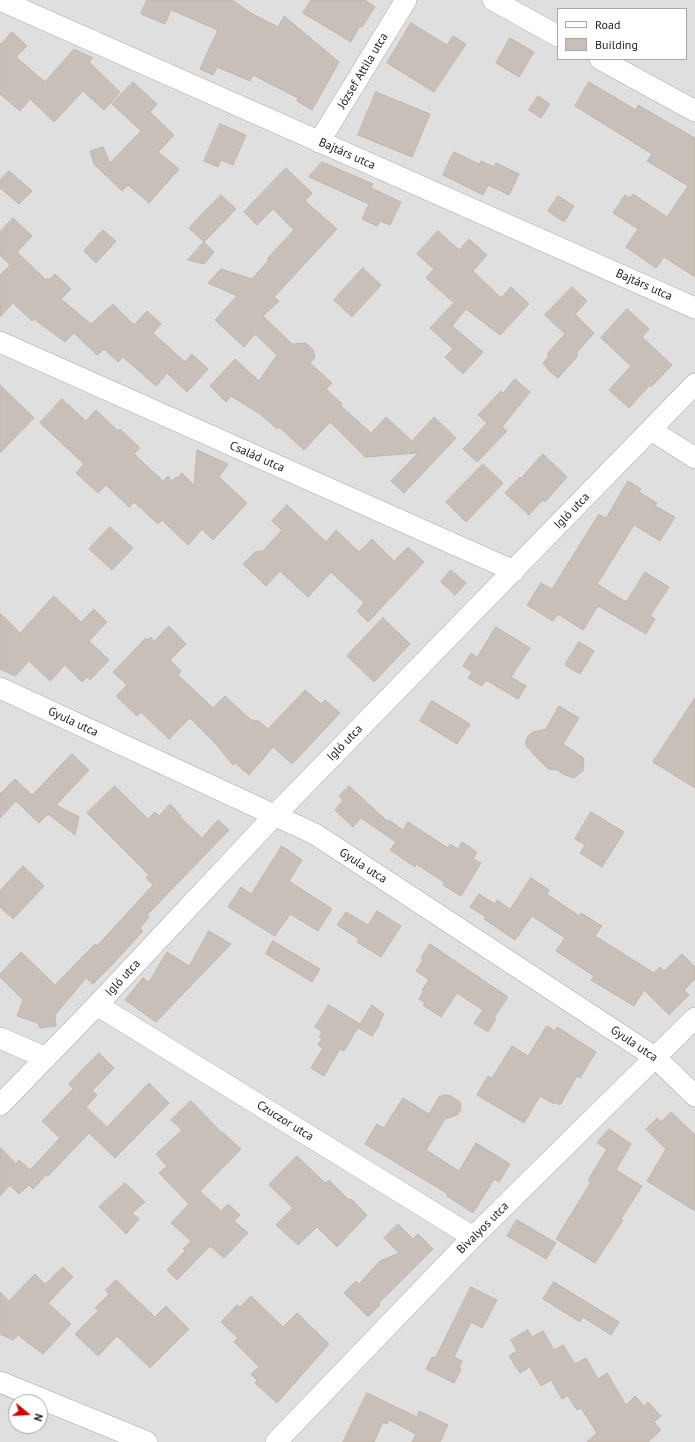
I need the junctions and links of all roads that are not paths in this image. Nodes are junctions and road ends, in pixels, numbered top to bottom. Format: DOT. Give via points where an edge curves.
graph roads {
  1 [pos="0,0"];
  2 [pos="406,0"];
  3 [pos="493,0"];
  4 [pos="557,35"];
  5 [pos="602,60"];
  6 [pos="695,112"];
  7 [pos="319,142"];
  8 [pos="695,308"];
  9 [pos="0,342"];
  10 [pos="695,384"];
  11 [pos="651,430"];
  12 [pos="695,458"];
  13 [pos="514,571"];
  14 [pos="0,688"];
  15 [pos="275,815"];
  16 [pos="97,1005"];
  17 [pos="695,1018"];
  18 [pos="0,1038"];
  19 [pos="46,1058"];
  20 [pos="656,1058"];
  21 [pos="695,1096"];
  22 [pos="0,1105"];
  23 [pos="473,1237"];
  24 [pos="0,1382"];
  25 [pos="147,1442"];
  26 [pos="276,1442"];
  1 -- 7 [label="street, Bajtárs utca"];
  2 -- 7 [label="street, József Attila utca"];
  3 -- 4 [label="street"];
  5 -- 6 [label="street"];
  7 -- 8 [label="street, Bajtárs utca"];
  9 -- 13 [label="street, Család utca"];
  10 -- 11 [label="street, Igló utca"];
  11 -- 12 [label="street"];
  11 -- 13 [label="street, Igló utca"];
  13 -- 15 [label="street, Igló utca"];
  14 -- 15 [label="street, Gyula utca"];
  15 -- 16 [label="street, Igló utca"];
  15 -- 20 [label="street, Gyula utca" via="315,834"];
  16 -- 19 [label="street, Igló utca"];
  16 -- 23 [label="street, Czuczor utca"];
  17 -- 20 [label="street, Bivalyos utca"];
  18 -- 19 [label="street"];
  19 -- 22 [label="street, Igló utca"];
  20 -- 21 [label="street, Gyula utca"];
  20 -- 23 [label="street, Bivalyos utca"];
  23 -- 26 [label="street, Bivalyos utca"];
  24 -- 25 [label="street"];
}
